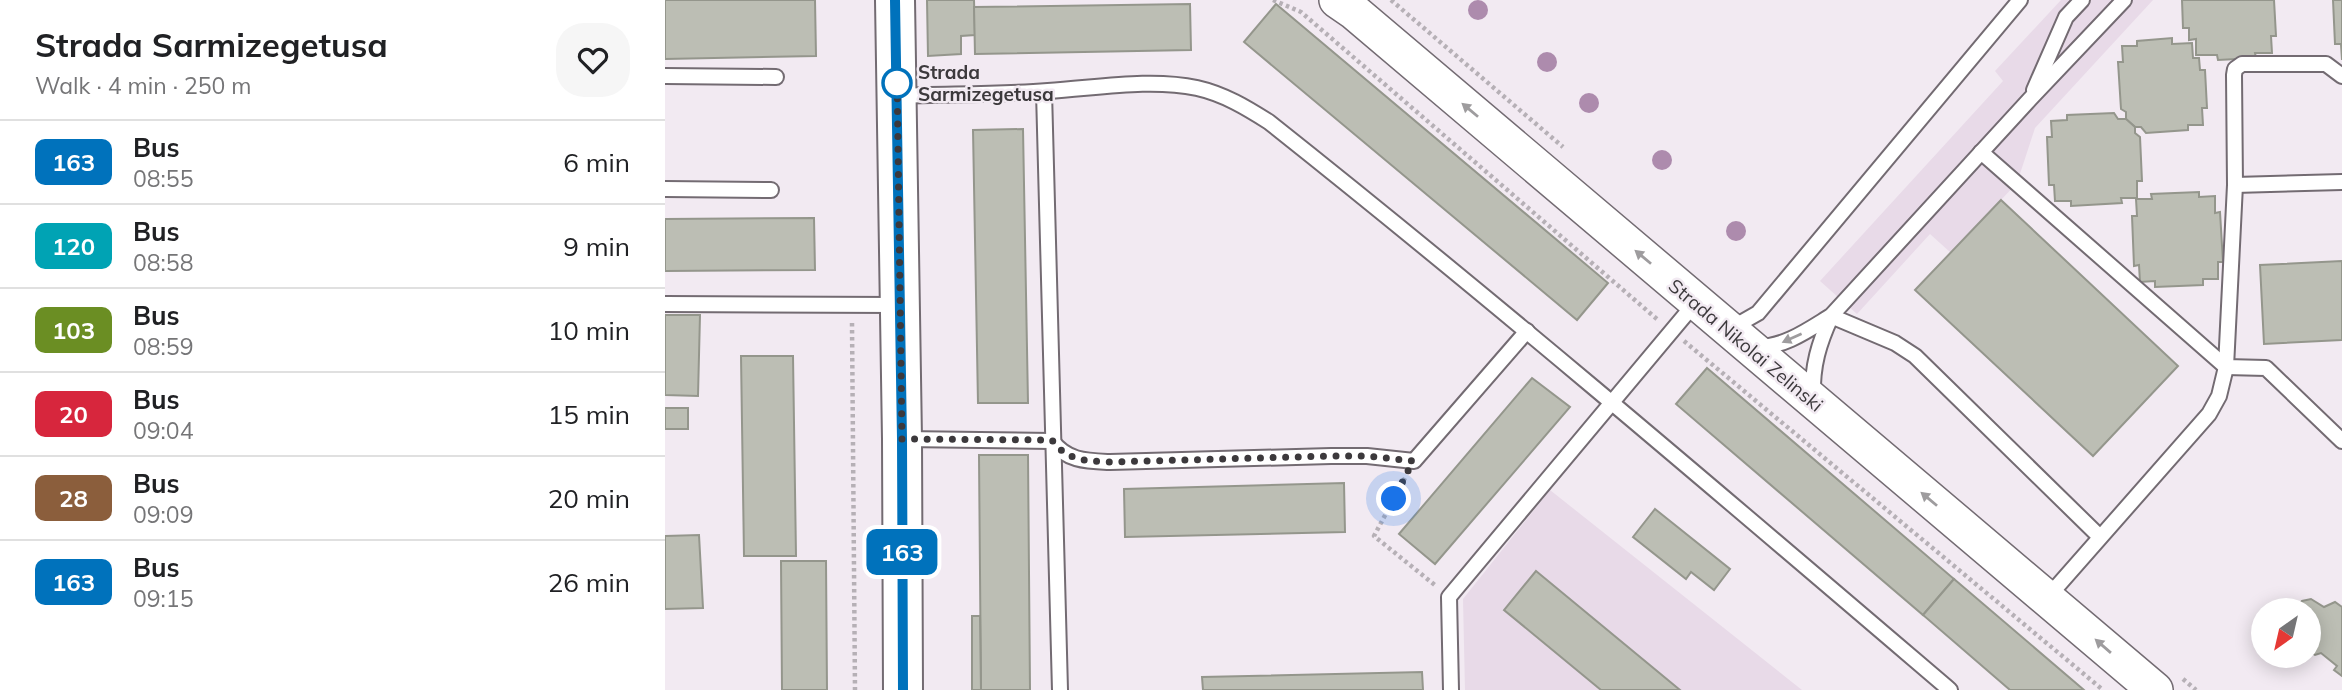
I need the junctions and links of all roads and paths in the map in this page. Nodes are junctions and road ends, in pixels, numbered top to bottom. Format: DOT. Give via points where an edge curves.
graph roads {
  1 [pos="895,0"];
  2 [pos="1337,0"];
  3 [pos="2020,0"];
  4 [pos="2083,0"];
  5 [pos="2124,0"];
  6 [pos="665,76"];
  7 [pos="2342,76"];
  8 [pos="776,77"];
  9 [pos="1044,92"];
  10 [pos="897,96"];
  11 [pos="2030,99"];
  12 [pos="1981,152"];
  13 [pos="2342,182"];
  14 [pos="2235,185"];
  15 [pos="665,189"];
  16 [pos="771,190"];
  17 [pos="1696,302"];
  18 [pos="665,304"];
  19 [pos="851,304"];
  20 [pos="900,305"];
  21 [pos="1831,316"];
  22 [pos="1527,331"];
  23 [pos="1739,339"];
  24 [pos="2226,367"];
  25 [pos="1612,402"];
  26 [pos="1814,402"];
  27 [pos="902,439"];
  28 [pos="1052,440"];
  29 [pos="2342,441"];
  30 [pos="1413,461"];
  31 [pos="2099,536"];
  32 [pos="1449,597"];
  33 [pos="2047,597"];
  34 [pos="855,690"];
  35 [pos="903,690"];
  36 [pos="1060,690"];
  37 [pos="1451,690"];
  38 [pos="1950,690"];
  39 [pos="2155,690"];
  1 -- 10 [label="main road"];
  17 -- 2 [label="street, Strada Nikolai Zelinski, one-way"];
  3 -- 23 [label="lane"];
  4 -- 11 [label="lane" via="2066,17"];
  5 -- 11 [label="lane"];
  6 -- 8 [label="lane"];
  7 -- 14 [label="lane" via="2326,64 2237,67"];
  9 -- 10 [label="lane"];
  9 -- 22 [label="lane" via="1154,84 1223,96 1269,122"];
  9 -- 28 [label="lane"];
  10 -- 20 [label="main road"];
  11 -- 12 [label="lane"];
  12 -- 21 [label="lane"];
  12 -- 24 [label="lane"];
  13 -- 14 [label="lane"];
  14 -- 24 [label="lane"];
  15 -- 16 [label="lane"];
  17 -- 23 [label="street, Strada Nikolai Zelinski"];
  17 -- 25 [label="lane"];
  18 -- 19 [label="lane"];
  19 -- 20 [label="lane"];
  19 -- 34 [label="path"];
  20 -- 27 [label="main road"];
  21 -- 23 [label="lane, one-way" via="1803,334 1766,347"];
  21 -- 26 [label="lane" via="1815,356"];
  21 -- 31 [label="lane" via="1915,356"];
  22 -- 25 [label="lane"];
  22 -- 30 [label="lane"];
  23 -- 26 [label="street, Strada Nikolai Zelinski"];
  24 -- 29 [label="lane" via="2266,368"];
  24 -- 31 [label="lane" via="2209,414"];
  25 -- 32 [label="lane"];
  25 -- 38 [label="lane"];
  33 -- 26 [label="street, Strada Nikolai Zelinski, one-way"];
  27 -- 28 [label="lane"];
  27 -- 35 [label="main road"];
  28 -- 30 [label="lane" via="1060,452 1079,460 1110,462 1353,456"];
  28 -- 36 [label="lane"];
  30 -- 32 [label="path" via="1374,536"];
  31 -- 33 [label="lane"];
  32 -- 37 [label="lane"];
  39 -- 33 [label="street, Strada Nikolai Zelinski, one-way"];
}
